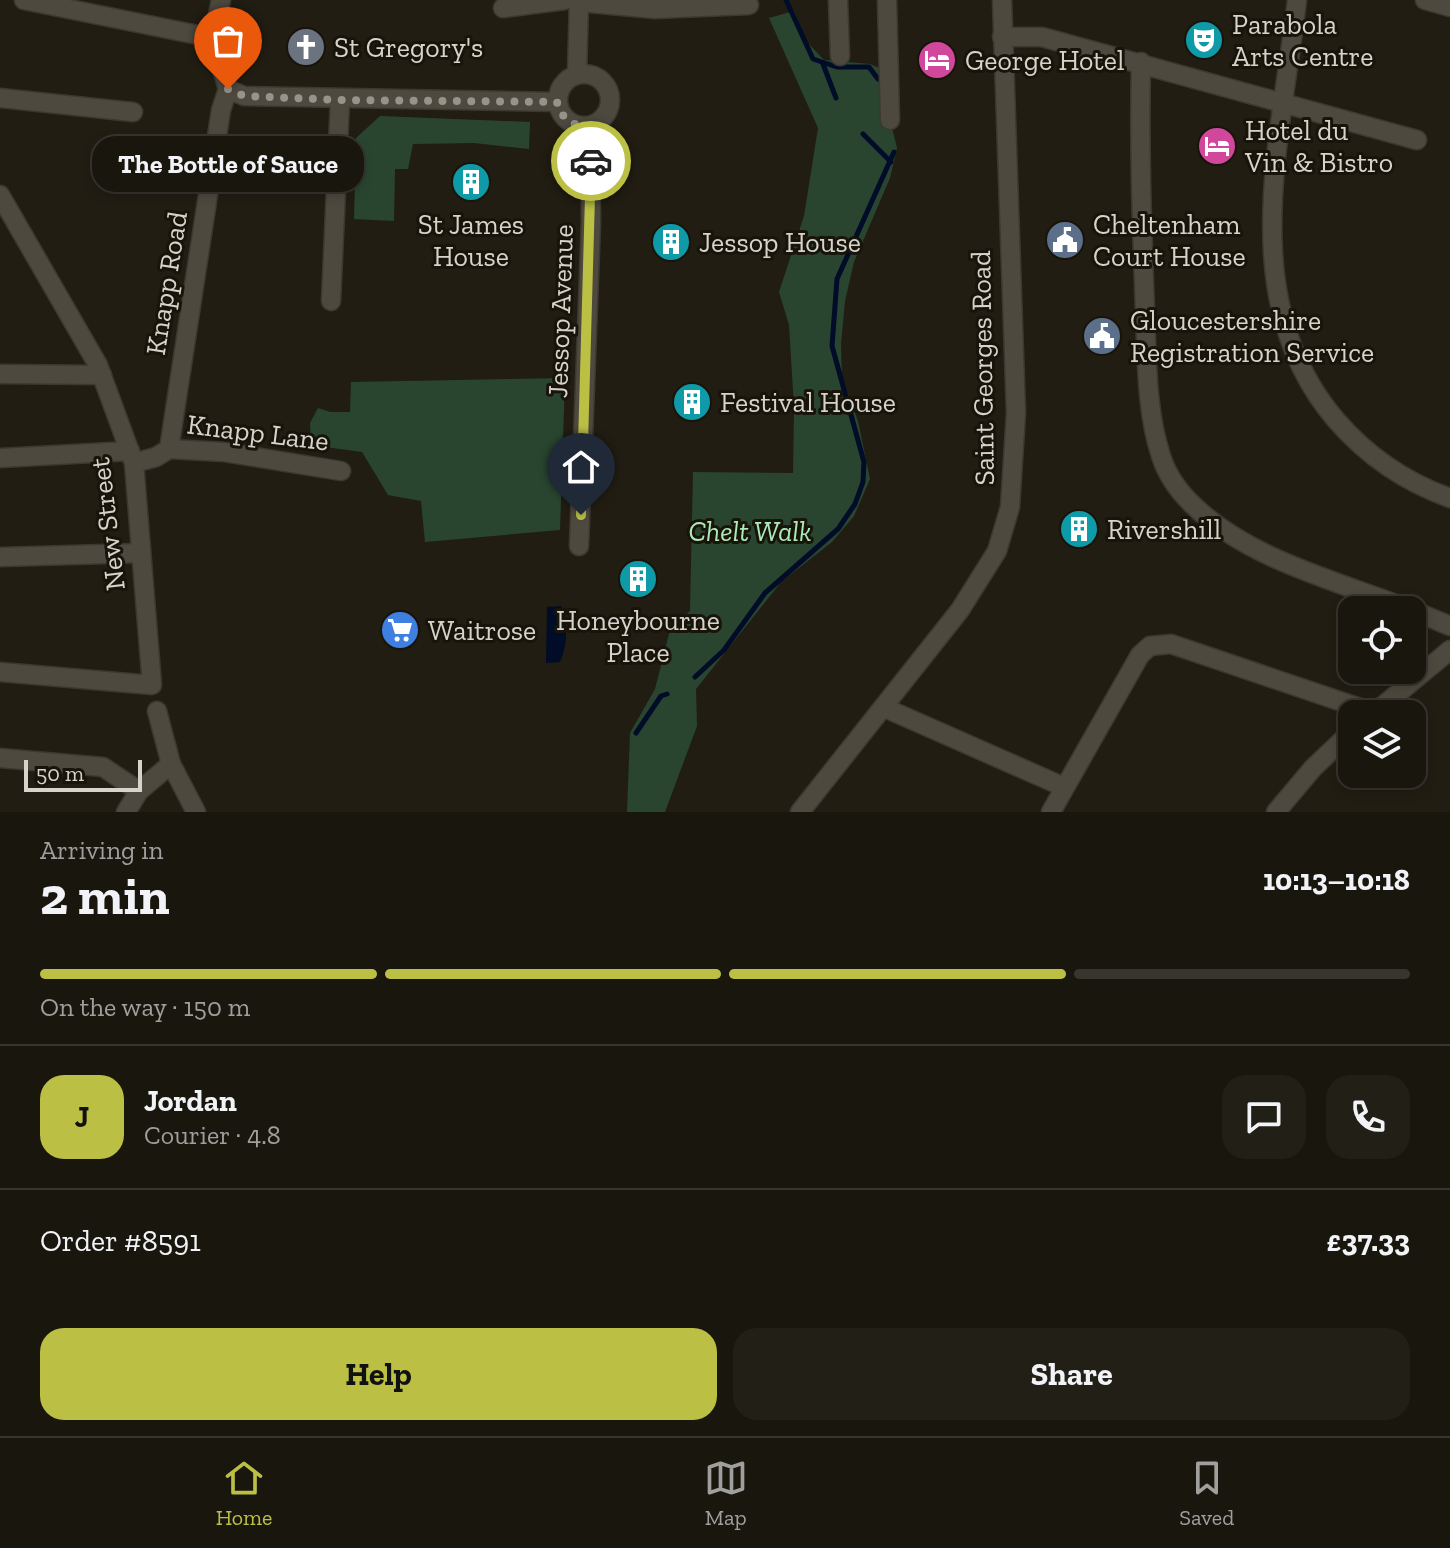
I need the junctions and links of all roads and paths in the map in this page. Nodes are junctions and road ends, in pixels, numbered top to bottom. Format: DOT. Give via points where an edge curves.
graph roads {
  1 [pos="24,0"];
  2 [pos="221,0"];
  3 [pos="838,0"];
  4 [pos="887,0"];
  5 [pos="1002,0"];
  6 [pos="1297,0"];
  7 [pos="1425,0"];
  8 [pos="574,1"];
  9 [pos="47,2"];
  10 [pos="749,5"];
  11 [pos="1450,7"];
  12 [pos="503,8"];
  13 [pos="1002,37"];
  14 [pos="213,38"];
  15 [pos="840,56"];
  16 [pos="1141,62"];
  17 [pos="577,74"];
  18 [pos="228,89"];
  19 [pos="0,98"];
  20 [pos="340,100"];
  21 [pos="557,102"];
  22 [pos="1285,105"];
  23 [pos="133,112"];
  24 [pos="890,120"];
  25 [pos="590,126"];
  26 [pos="1417,140"];
  27 [pos="0,195"];
  28 [pos="331,301"];
  29 [pos="0,374"];
  30 [pos="102,375"];
  31 [pos="169,449"];
  32 [pos="132,457"];
  33 [pos="0,458"];
  34 [pos="341,471"];
  35 [pos="1450,498"];
  36 [pos="579,546"];
  37 [pos="141,553"];
  38 [pos="0,557"];
  39 [pos="1376,596"];
  40 [pos="1426,616"];
  41 [pos="1450,626"];
  42 [pos="1450,650"];
  43 [pos="0,672"];
  44 [pos="1390,700"];
  45 [pos="1338,701"];
  46 [pos="885,708"];
  47 [pos="157,711"];
  48 [pos="1338,744"];
  49 [pos="0,758"];
  50 [pos="171,764"];
  51 [pos="1064,787"];
  52 [pos="139,791"];
  53 [pos="126,812"];
  54 [pos="196,812"];
  55 [pos="800,812"];
  56 [pos="1051,812"];
  57 [pos="1276,812"];
  1 -- 9 [label="street"];
  2 -- 14 [label="street"];
  3 -- 15 [label="street"];
  4 -- 24 [label="street"];
  5 -- 13 [label="street, Saint Georges Road"];
  6 -- 22 [label="street"];
  7 -- 11 [label="street"];
  8 -- 10 [label="street" via="655,9"];
  8 -- 12 [label="street"];
  8 -- 17 [label="street"];
  9 -- 14 [label="street"];
  13 -- 16 [label="street" via="1042,37"];
  13 -- 46 [label="street, Saint Georges Road" via="1016,413 1010,507 987,569"];
  14 -- 18 [label="street"];
  16 -- 22 [label="street"];
  16 -- 39 [label="street" via="1146,330 1155,431 1168,473 1192,504 1232,534"];
  17 -- 21 [label="street" via="562,84"];
  17 -- 25 [label="street" via="601,79 610,95 607,114"];
  18 -- 20 [label="street" via="244,96"];
  18 -- 31 [label="street, Knapp Road"];
  19 -- 23 [label="street"];
  20 -- 21 [label="street"];
  20 -- 28 [label="street"];
  21 -- 25 [label="street" via="572,124"];
  22 -- 26 [label="street"];
  22 -- 35 [label="street" via="1271,250 1276,298 1291,346 1319,398 1358,443 1406,479"];
  25 -- 36 [label="street, Jessop Avenue"];
  27 -- 30 [label="street, New Street"];
  29 -- 30 [label="street"];
  30 -- 32 [label="street, New Street"];
  31 -- 32 [label="street" via="156,457"];
  31 -- 34 [label="street, Knapp Lane" via="224,452"];
  32 -- 33 [label="street"];
  32 -- 37 [label="street, New Street"];
  37 -- 38 [label="street"];
  37 -- 43 [label="street, New Street" via="152,685"];
  40 -- 41 [label="street"];
  42 -- 44 [label="street"];
  45 -- 51 [label="street" via="1161,643 1150,646"];
  46 -- 51 [label="street"];
  46 -- 55 [label="street, Saint Georges Road"];
  47 -- 50 [label="street"];
  48 -- 57 [label="street"];
  49 -- 52 [label="street" via="103,767"];
  50 -- 52 [label="street"];
  50 -- 54 [label="street"];
  51 -- 56 [label="street"];
  52 -- 53 [label="street"];
}
